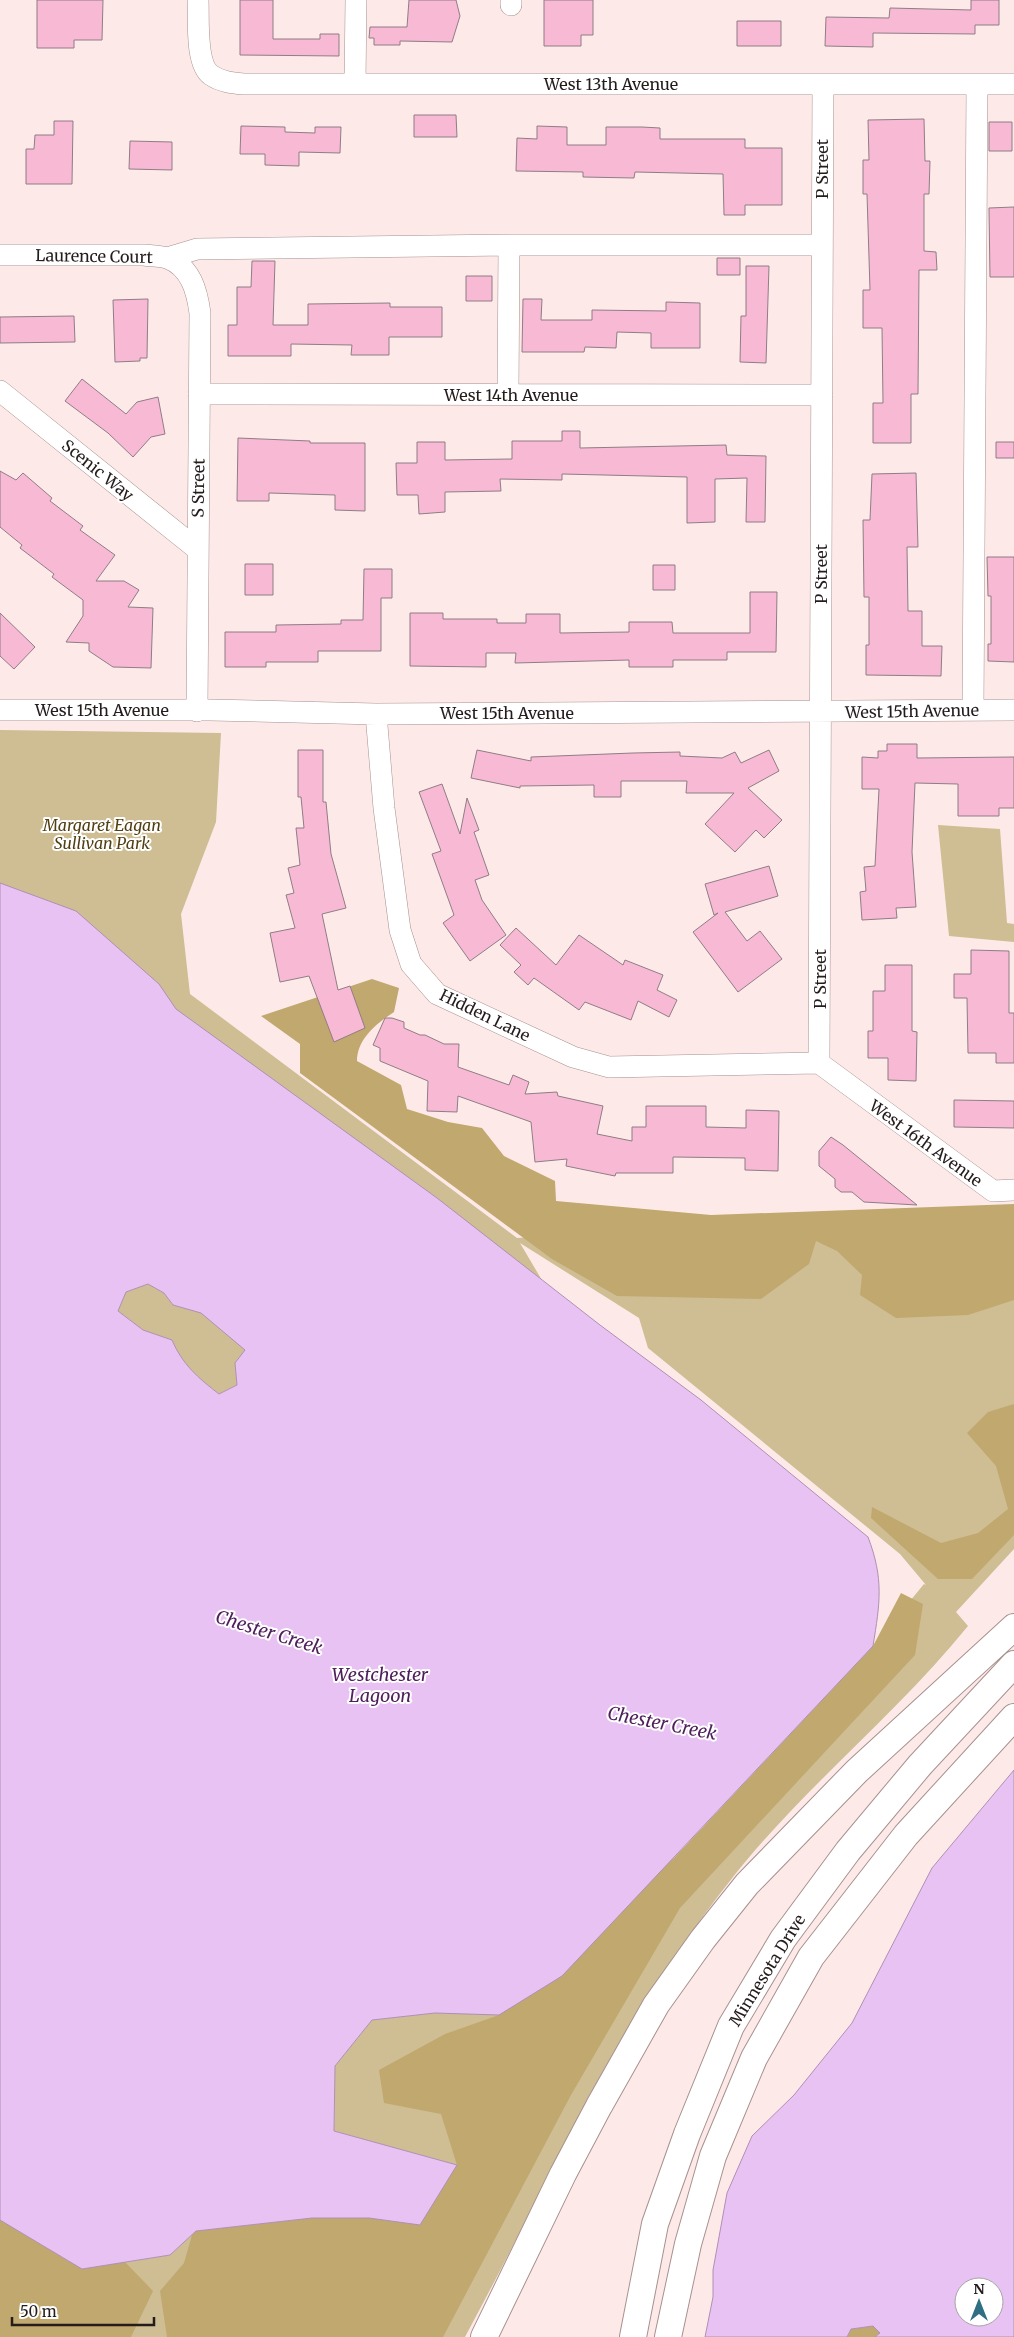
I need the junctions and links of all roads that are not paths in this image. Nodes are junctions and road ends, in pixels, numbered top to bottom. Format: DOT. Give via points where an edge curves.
graph roads {
  1 [pos="198,0"];
  2 [pos="356,0"];
  3 [pos="355,84"];
  4 [pos="823,84"];
  5 [pos="1014,84"];
  6 [pos="977,85"];
  7 [pos="509,245"];
  8 [pos="822,245"];
  9 [pos="0,255"];
  10 [pos="176,264"];
  11 [pos="0,391"];
  12 [pos="199,394"];
  13 [pos="508,394"];
  14 [pos="822,395"];
  15 [pos="197,549"];
  16 [pos="0,710"];
  17 [pos="973,710"];
  18 [pos="1014,710"];
  19 [pos="197,711"];
  20 [pos="822,712"];
  21 [pos="376,714"];
  22 [pos="819,1064"];
  23 [pos="1014,1190"];
  24 [pos="1014,1627"];
  25 [pos="1014,1664"];
  26 [pos="1014,1717"];
  27 [pos="484,2337"];
  28 [pos="633,2337"];
  29 [pos="668,2337"];
  1 -- 3 [label="street, West 13th Avenue" via="202,59 209,74 226,82 244,84"];
  2 -- 3 [label="street"];
  3 -- 4 [label="street, West 13th Avenue"];
  4 -- 6 [label="street, West 13th Avenue"];
  4 -- 8 [label="street, P Street"];
  5 -- 6 [label="street, West 13th Avenue"];
  6 -- 17 [label="street"];
  7 -- 8 [label="street"];
  7 -- 10 [label="street" via="197,249"];
  7 -- 13 [label="street"];
  8 -- 14 [label="street, P Street"];
  9 -- 10 [label="street, Laurence Court" via="144,255"];
  10 -- 12 [label="street, S Street" via="196,288 200,313"];
  11 -- 15 [label="street, Scenic Way"];
  12 -- 13 [label="street, West 14th Avenue"];
  12 -- 15 [label="street, S Street"];
  13 -- 14 [label="street, West 14th Avenue"];
  14 -- 20 [label="street, P Street"];
  15 -- 19 [label="street, S Street"];
  16 -- 19 [label="street, West 15th Avenue"];
  17 -- 18 [label="street, West 15th Avenue"];
  17 -- 20 [label="street, West 15th Avenue"];
  19 -- 21 [label="street, West 15th Avenue"];
  20 -- 21 [label="street, West 15th Avenue"];
  20 -- 22 [label="street, P Street"];
  21 -- 22 [label="street, Hidden Lane" via="400,930 411,964 437,994 574,1058 609,1067"];
  22 -- 23 [label="street, West 16th Avenue" via="993,1191"];
  24 -- 27 [label="main road" via="857,1771 748,1884 703,1939 656,2006 599,2106"];
  25 -- 28 [label="main road, Minnesota Drive" via="920,1765 848,1851 783,1939 731,2026 655,2224"];
  26 -- 29 [label="main road, Minnesota Drive" via="906,1835 811,1957 754,2058 713,2156 688,2244"];
}
